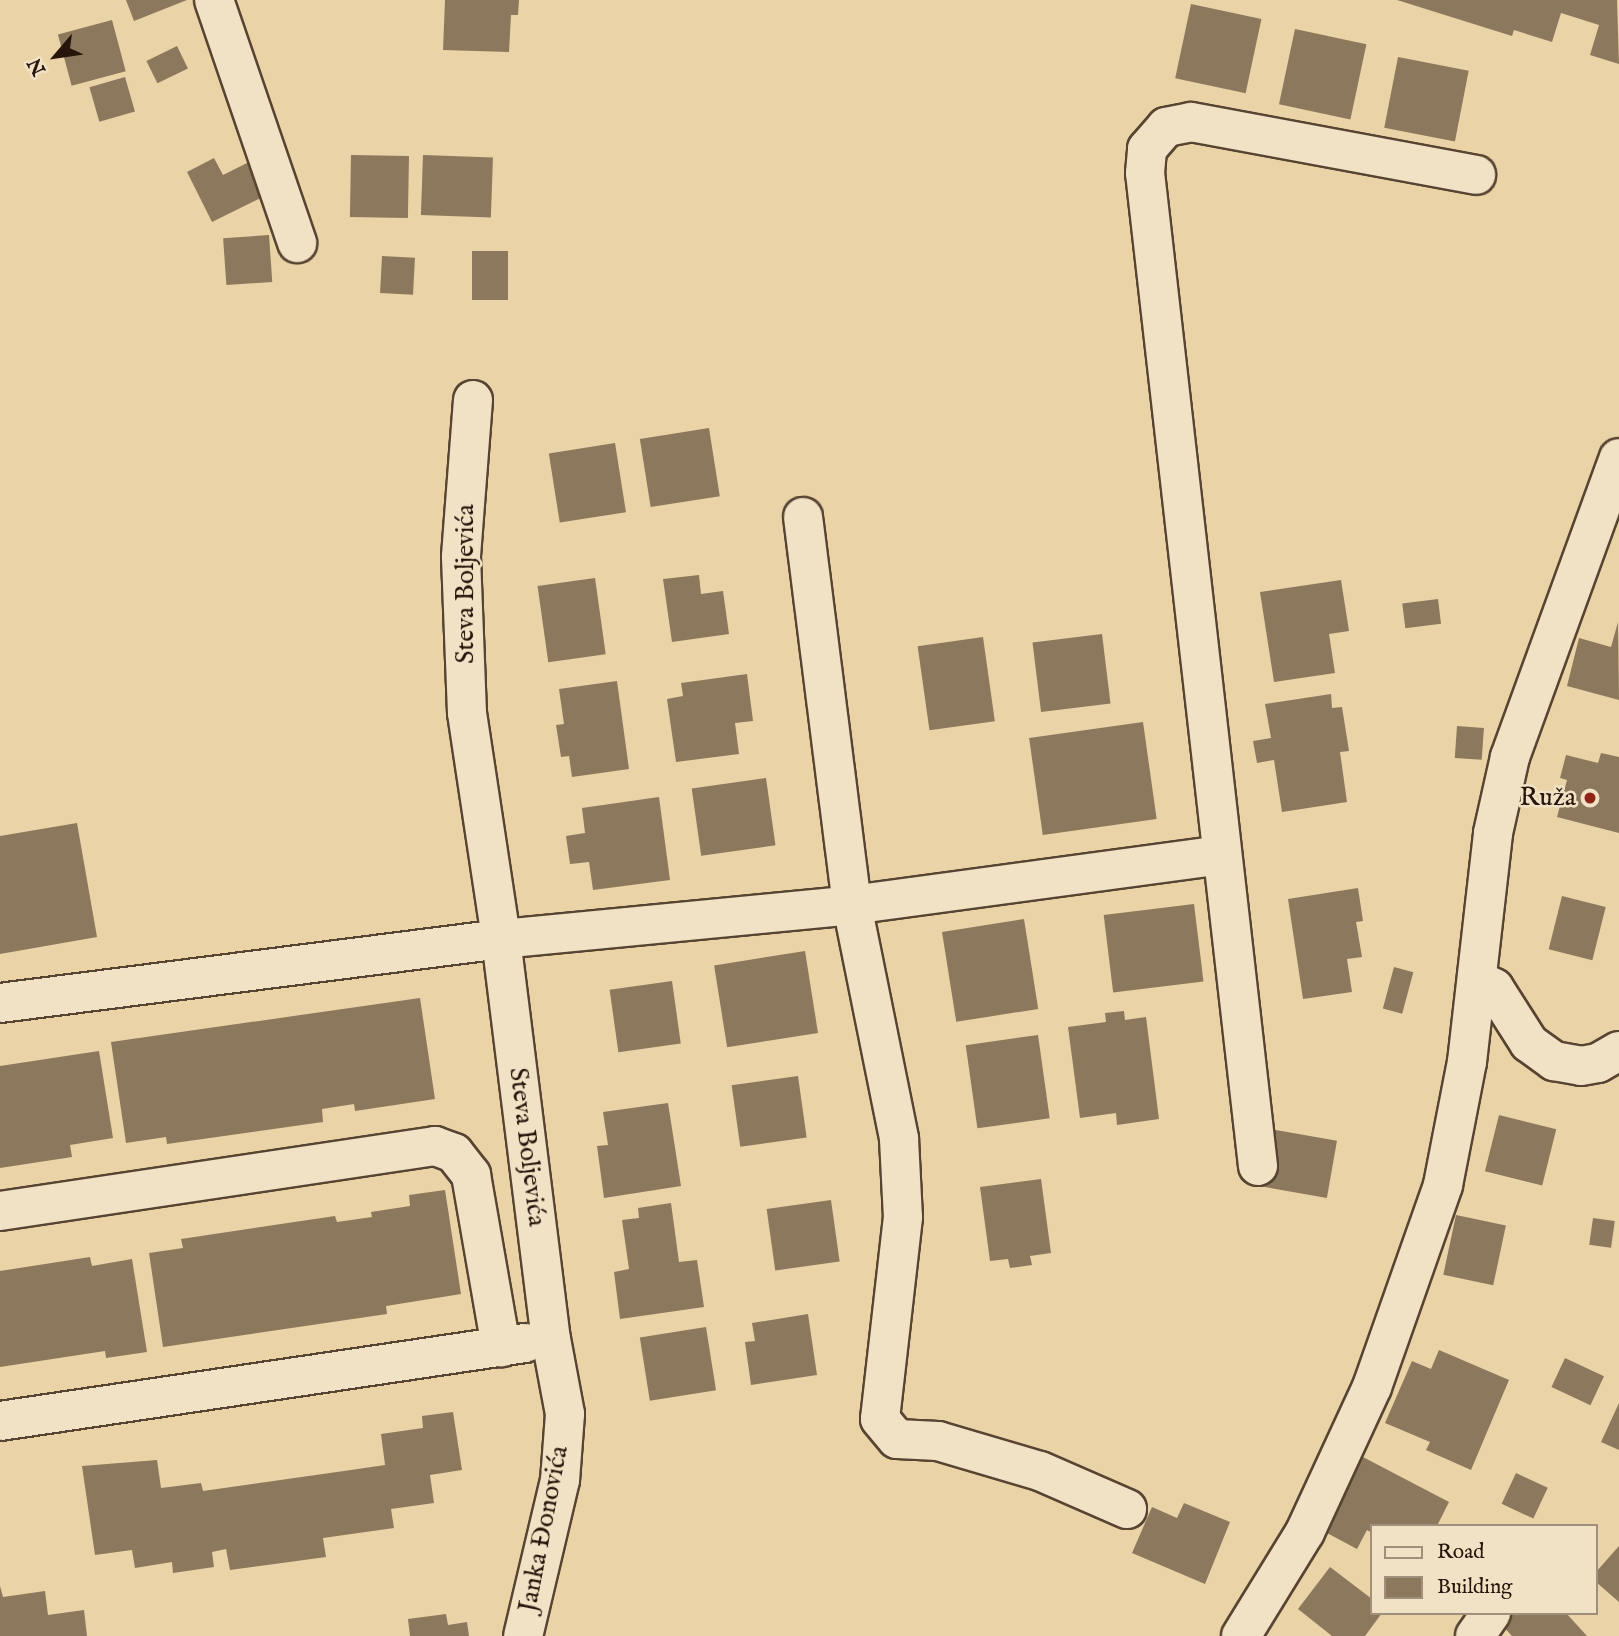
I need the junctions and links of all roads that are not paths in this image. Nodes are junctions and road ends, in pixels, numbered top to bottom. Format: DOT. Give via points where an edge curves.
graph roads {
  1 [pos="215,0"];
  2 [pos="1476,175"];
  3 [pos="297,243"];
  4 [pos="473,400"];
  5 [pos="1619,458"];
  6 [pos="803,517"];
  7 [pos="1221,855"];
  8 [pos="852,905"];
  9 [pos="501,939"];
  10 [pos="1477,980"];
  11 [pos="0,1003"];
  12 [pos="1619,1051"];
  13 [pos="1258,1166"];
  14 [pos="0,1211"];
  15 [pos="551,1339"];
  16 [pos="501,1347"];
  17 [pos="0,1421"];
  18 [pos="1127,1509"];
  19 [pos="1490,1615"];
  20 [pos="523,1636"];
  21 [pos="1241,1636"];
  22 [pos="1475,1636"];
  1 -- 3 [label="street"];
  2 -- 7 [label="street" via="1191,122 1166,127 1147,149 1146,186"];
  4 -- 9 [label="street, Steva Boljevića" via="461,556 467,713"];
  5 -- 10 [label="street" via="1510,757 1493,833"];
  6 -- 8 [label="street"];
  7 -- 8 [label="street"];
  7 -- 13 [label="street"];
  8 -- 9 [label="street"];
  8 -- 18 [label="street" via="898,1139 904,1217 880,1419 897,1439 938,1441 1040,1471"];
  9 -- 11 [label="street"];
  9 -- 15 [label="street, Steva Boljevića"];
  10 -- 12 [label="street" via="1494,988 1529,1043 1554,1061 1581,1066"];
  10 -- 21 [label="street" via="1467,1062 1443,1185 1372,1387 1305,1532"];
  14 -- 16 [label="street" via="435,1146 454,1153 471,1175"];
  15 -- 16 [label="street"];
  15 -- 20 [label="street, Janka Đonovića" via="565,1414 560,1480"];
  16 -- 17 [label="street"];
  19 -- 22 [label="street"];
}
